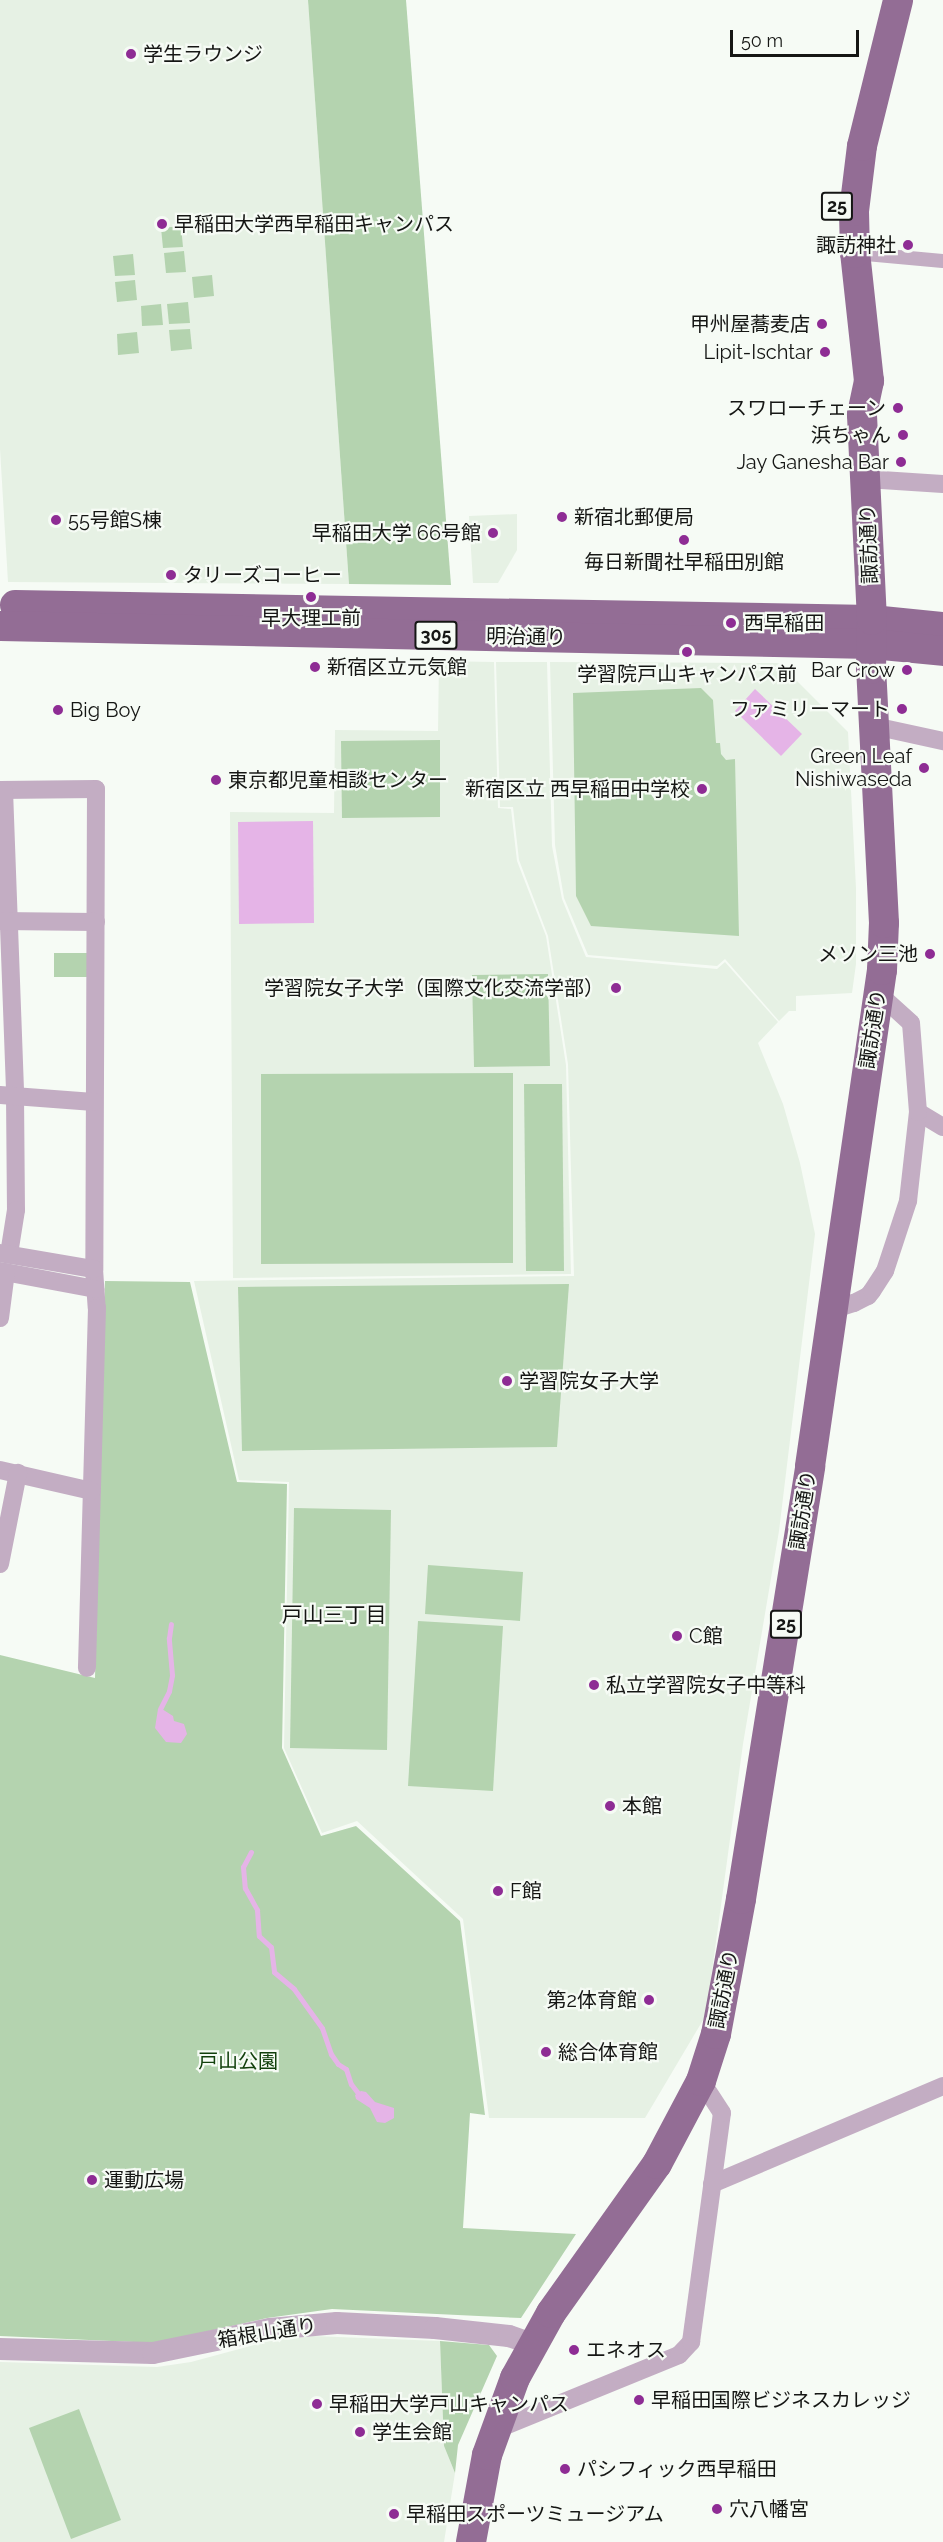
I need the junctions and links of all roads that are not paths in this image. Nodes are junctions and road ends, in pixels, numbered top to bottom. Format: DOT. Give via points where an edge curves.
graph roads {
  1 [pos="876,0"];
  2 [pos="898,0"];
  3 [pos="855,253"];
  4 [pos="943,261"];
  5 [pos="862,414"];
  6 [pos="866,479"];
  7 [pos="943,484"];
  8 [pos="0,605"];
  9 [pos="0,626"];
  10 [pos="943,627"];
  11 [pos="872,632"];
  12 [pos="943,651"];
  13 [pos="874,726"];
  14 [pos="943,741"];
  15 [pos="2,790"];
  16 [pos="4,921"];
  17 [pos="96,922"];
  18 [pos="879,994"];
  19 [pos="8,1095"];
  20 [pos="94,1102"];
  21 [pos="918,1112"];
  22 [pos="943,1127"];
  23 [pos="4,1263"];
  24 [pos="94,1269"];
  25 [pos="95,1289"];
  26 [pos="832,1310"];
  27 [pos="0,1318"];
  28 [pos="9,1472"];
  29 [pos="92,1491"];
  30 [pos="0,1564"];
  31 [pos="87,1668"];
  32 [pos="700,2081"];
  33 [pos="943,2086"];
  34 [pos="712,2184"];
  35 [pos="532,2344"];
  36 [pos="0,2349"];
  37 [pos="495,2430"];
  38 [pos="471,2542"];
  1 -- 5 [label="main road, 諏訪通り / 25" via="843,143 837,190 837,263 851,384"];
  2 -- 3 [label="main road, 諏訪通り / 25" via="859,168"];
  3 -- 4 [label="street"];
  3 -- 5 [label="main road, 諏訪通り / 25" via="869,381"];
  5 -- 6 [label="main road, 諏訪通り / 25"];
  6 -- 7 [label="street"];
  6 -- 11 [label="main road, 諏訪通り / 25"];
  8 -- 11 [label="main road, 明治通り / 305"];
  9 -- 11 [label="main road, 明治通り / 305"];
  10 -- 11 [label="main road, 明治通り / 305"];
  11 -- 12 [label="main road, 明治通り / 305"];
  11 -- 13 [label="main road, 諏訪通り / 25"];
  13 -- 14 [label="street"];
  13 -- 18 [label="main road, 諏訪通り / 25" via="884,924"];
  15 -- 16 [label="street"];
  15 -- 17 [label="street" via="96,789"];
  16 -- 17 [label="street"];
  16 -- 19 [label="street"];
  17 -- 20 [label="street"];
  18 -- 21 [label="street" via="911,1023"];
  18 -- 26 [label="main road, 諏訪通り / 25"];
  19 -- 20 [label="street"];
  19 -- 23 [label="street" via="16,1210"];
  20 -- 24 [label="street"];
  21 -- 22 [label="street"];
  21 -- 26 [label="street" via="908,1201 885,1271 868,1296"];
  23 -- 24 [label="street"];
  23 -- 25 [label="street"];
  23 -- 27 [label="street"];
  24 -- 25 [label="street"];
  25 -- 29 [label="street"];
  26 -- 32 [label="main road, 諏訪通り / 25" via="780,1664 729,1972 716,2034"];
  28 -- 29 [label="street"];
  28 -- 30 [label="street"];
  29 -- 31 [label="street"];
  32 -- 34 [label="street" via="722,2113"];
  32 -- 35 [label="main road, 諏訪通り / 25" via="657,2164"];
  33 -- 34 [label="street"];
  34 -- 37 [label="street" via="691,2342 687,2348 679,2355"];
  35 -- 36 [label="street, 箱根山通り" via="509,2336 435,2328 337,2323 270,2329 153,2353"];
  35 -- 37 [label="main road, 諏訪通り / 25"];
  37 -- 38 [label="main road, 諏訪通り / 25" via="480,2485"];
}
